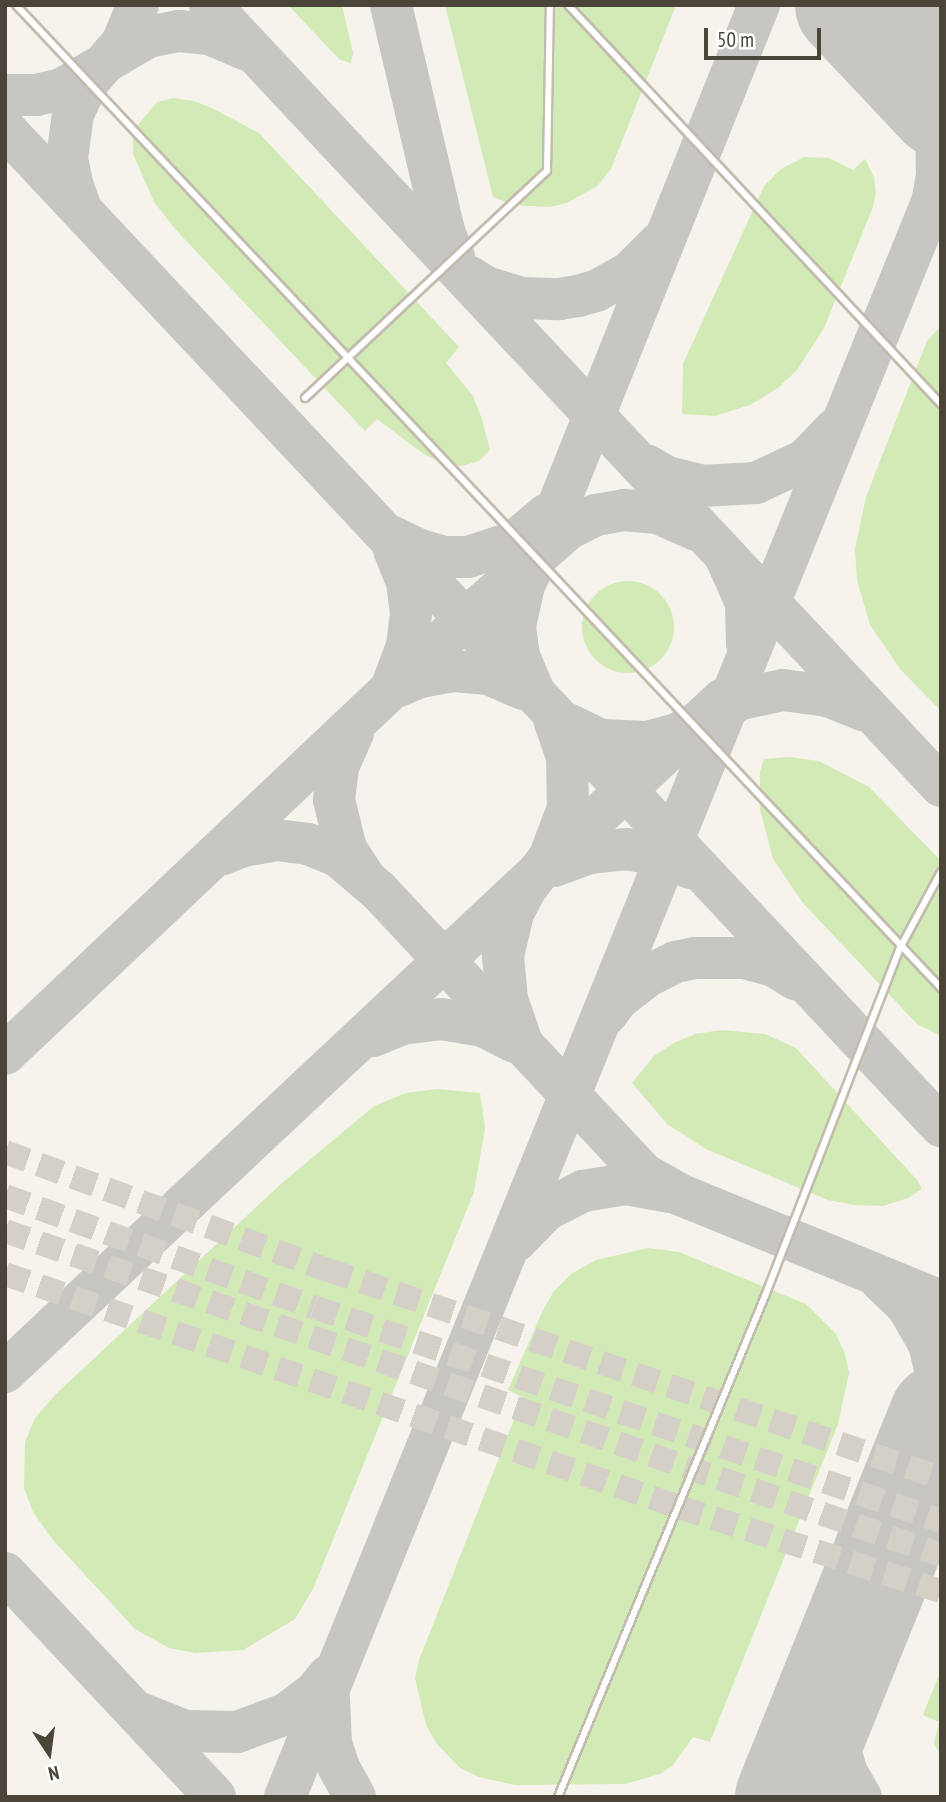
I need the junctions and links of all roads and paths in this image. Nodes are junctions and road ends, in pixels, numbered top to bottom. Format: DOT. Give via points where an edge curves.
graph roads {
  1 [pos="16,5"];
  2 [pos="550,5"];
  3 [pos="568,5"];
  4 [pos="346,359"];
  5 [pos="305,398"];
  6 [pos="941,404"];
  7 [pos="941,872"];
  8 [pos="900,948"];
  9 [pos="941,988"];
  10 [pos="558,1797"];
  1 -- 4 [label="lane"];
  2 -- 4 [label="lane" via="547,171"];
  3 -- 6 [label="lane"];
  4 -- 5 [label="lane"];
  4 -- 8 [label="lane"];
  7 -- 8 [label="lane"];
  8 -- 9 [label="lane"];
  8 -- 10 [label="lane" via="765,1296"];
}
